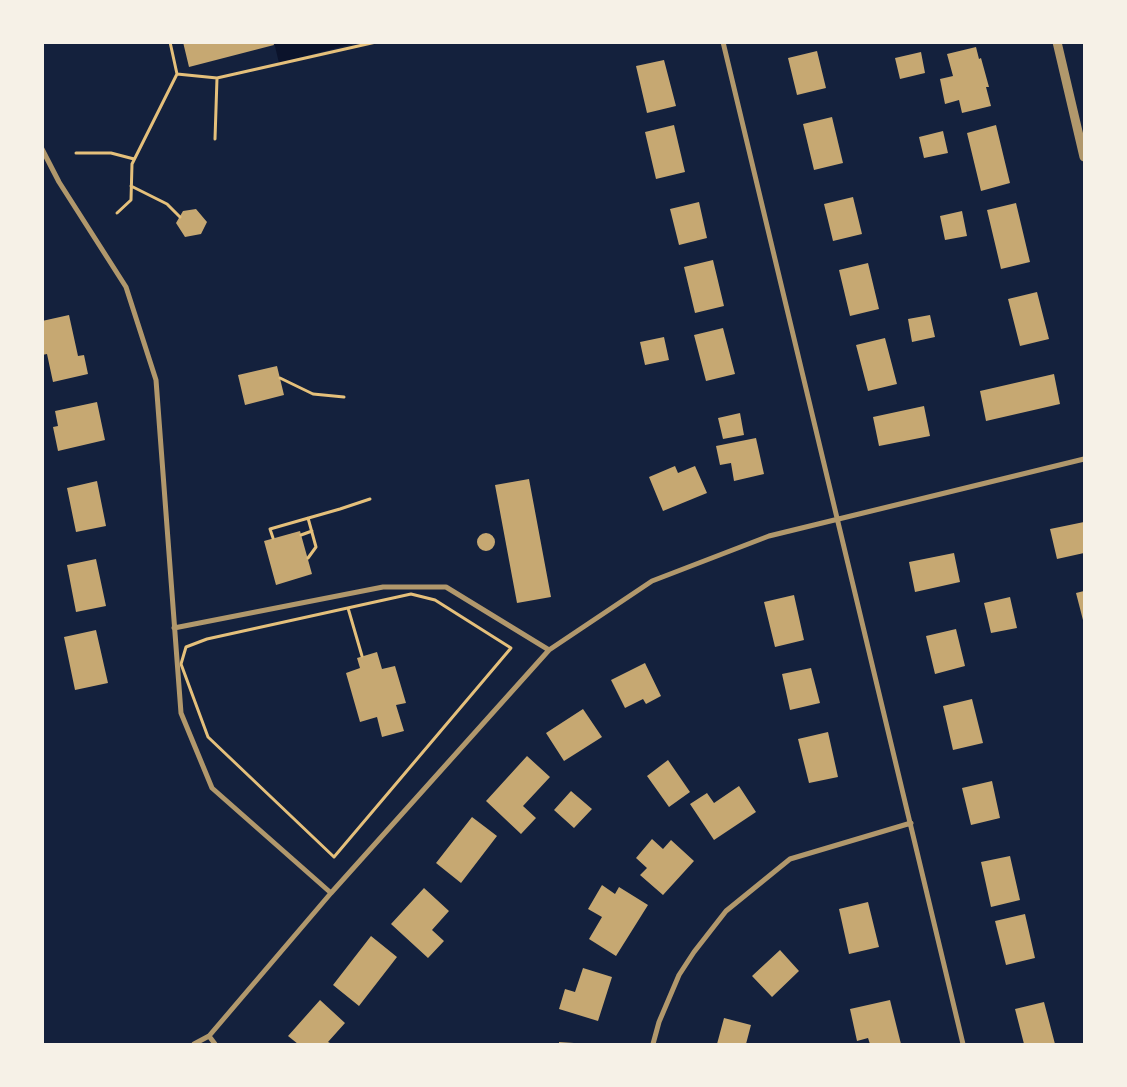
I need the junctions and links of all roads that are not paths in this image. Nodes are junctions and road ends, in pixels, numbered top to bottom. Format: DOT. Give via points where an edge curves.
graph roads {
  1 [pos="723,42"];
  2 [pos="1057,42"];
  3 [pos="42,149"];
  4 [pos="1084,157"];
  5 [pos="1084,459"];
  6 [pos="836,518"];
  7 [pos="174,628"];
  8 [pos="549,650"];
  9 [pos="911,823"];
  10 [pos="331,893"];
  11 [pos="209,1036"];
  12 [pos="194,1044"];
  13 [pos="215,1044"];
  14 [pos="653,1044"];
  15 [pos="963,1044"];
  1 -- 6 [label="street"];
  2 -- 4 [label="street"];
  3 -- 7 [label="street" via="58,182 126,286 156,380"];
  5 -- 6 [label="street"];
  6 -- 8 [label="street" via="769,536 652,581"];
  6 -- 9 [label="street"];
  7 -- 8 [label="street" via="383,587 446,587"];
  7 -- 10 [label="street" via="181,713 212,788"];
  8 -- 10 [label="street"];
  9 -- 14 [label="street" via="790,859 726,911 679,975"];
  9 -- 15 [label="street"];
  10 -- 11 [label="street"];
  11 -- 12 [label="street"];
  11 -- 13 [label="street"];
}
